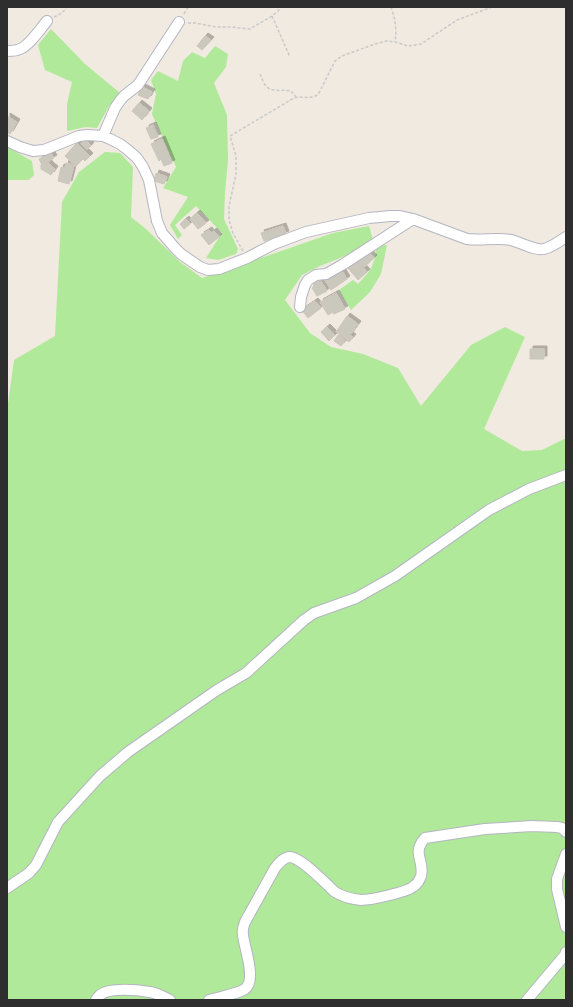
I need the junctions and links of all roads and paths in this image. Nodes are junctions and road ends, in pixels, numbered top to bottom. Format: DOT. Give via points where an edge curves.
graph roads {
  1 [pos="67,7"];
  2 [pos="280,7"];
  3 [pos="391,7"];
  4 [pos="492,7"];
  5 [pos="272,16"];
  6 [pos="47,21"];
  7 [pos="179,22"];
  8 [pos="395,42"];
  9 [pos="7,51"];
  10 [pos="290,58"];
  11 [pos="260,74"];
  12 [pos="296,97"];
  13 [pos="102,136"];
  14 [pos="7,141"];
  15 [pos="413,219"];
  16 [pos="566,236"];
  17 [pos="247,258"];
  18 [pos="300,307"];
  19 [pos="566,475"];
  20 [pos="566,832"];
  21 [pos="566,854"];
  22 [pos="7,888"];
  23 [pos="566,927"];
  24 [pos="566,952"];
  25 [pos="96,1000"];
  26 [pos="170,1000"];
  27 [pos="209,1000"];
  28 [pos="527,1000"];
  1 -- 6 [label="path" via="62,13"];
  2 -- 5 [label="path"];
  3 -- 8 [label="path" via="394,15"];
  4 -- 8 [label="path" via="457,20 421,44 408,46"];
  5 -- 7 [label="path" via="250,29"];
  5 -- 10 [label="path"];
  6 -- 9 [label="street" via="24,47"];
  7 -- 13 [label="street" via="138,85 124,96 115,108"];
  8 -- 12 [label="path" via="375,44 342,56 335,61 319,94 312,97"];
  11 -- 12 [label="path" via="269,89 291,91"];
  12 -- 17 [label="path" via="230,136 236,156 236,174 229,206 230,220 233,233"];
  13 -- 14 [label="street" via="79,136 44,150 33,151"];
  13 -- 17 [label="street" via="137,158 149,180 162,233 181,254 208,270 219,270"];
  15 -- 16 [label="street" via="467,239 511,240 540,249 547,248"];
  15 -- 17 [label="street" via="400,216 369,218 306,232"];
  15 -- 18 [label="street" via="342,265 308,280"];
  19 -- 22 [label="street" via="529,489 489,510 395,576 356,598 314,613 304,620 246,673 217,690 128,752 100,776 58,822 36,866 29,874"];
  20 -- 27 [label="street" via="557,827 532,826 485,829 425,838 418,851 421,872 414,886 408,890 370,899 341,895 303,862 291,857 286,858 275,868 244,922 242,929 250,976 248,984 244,990"];
  21 -- 23 [label="street" via="556,889"];
  24 -- 28 [label="street"];
  25 -- 26 [label="street" via="100,995 111,991 129,990 150,992"];
}
